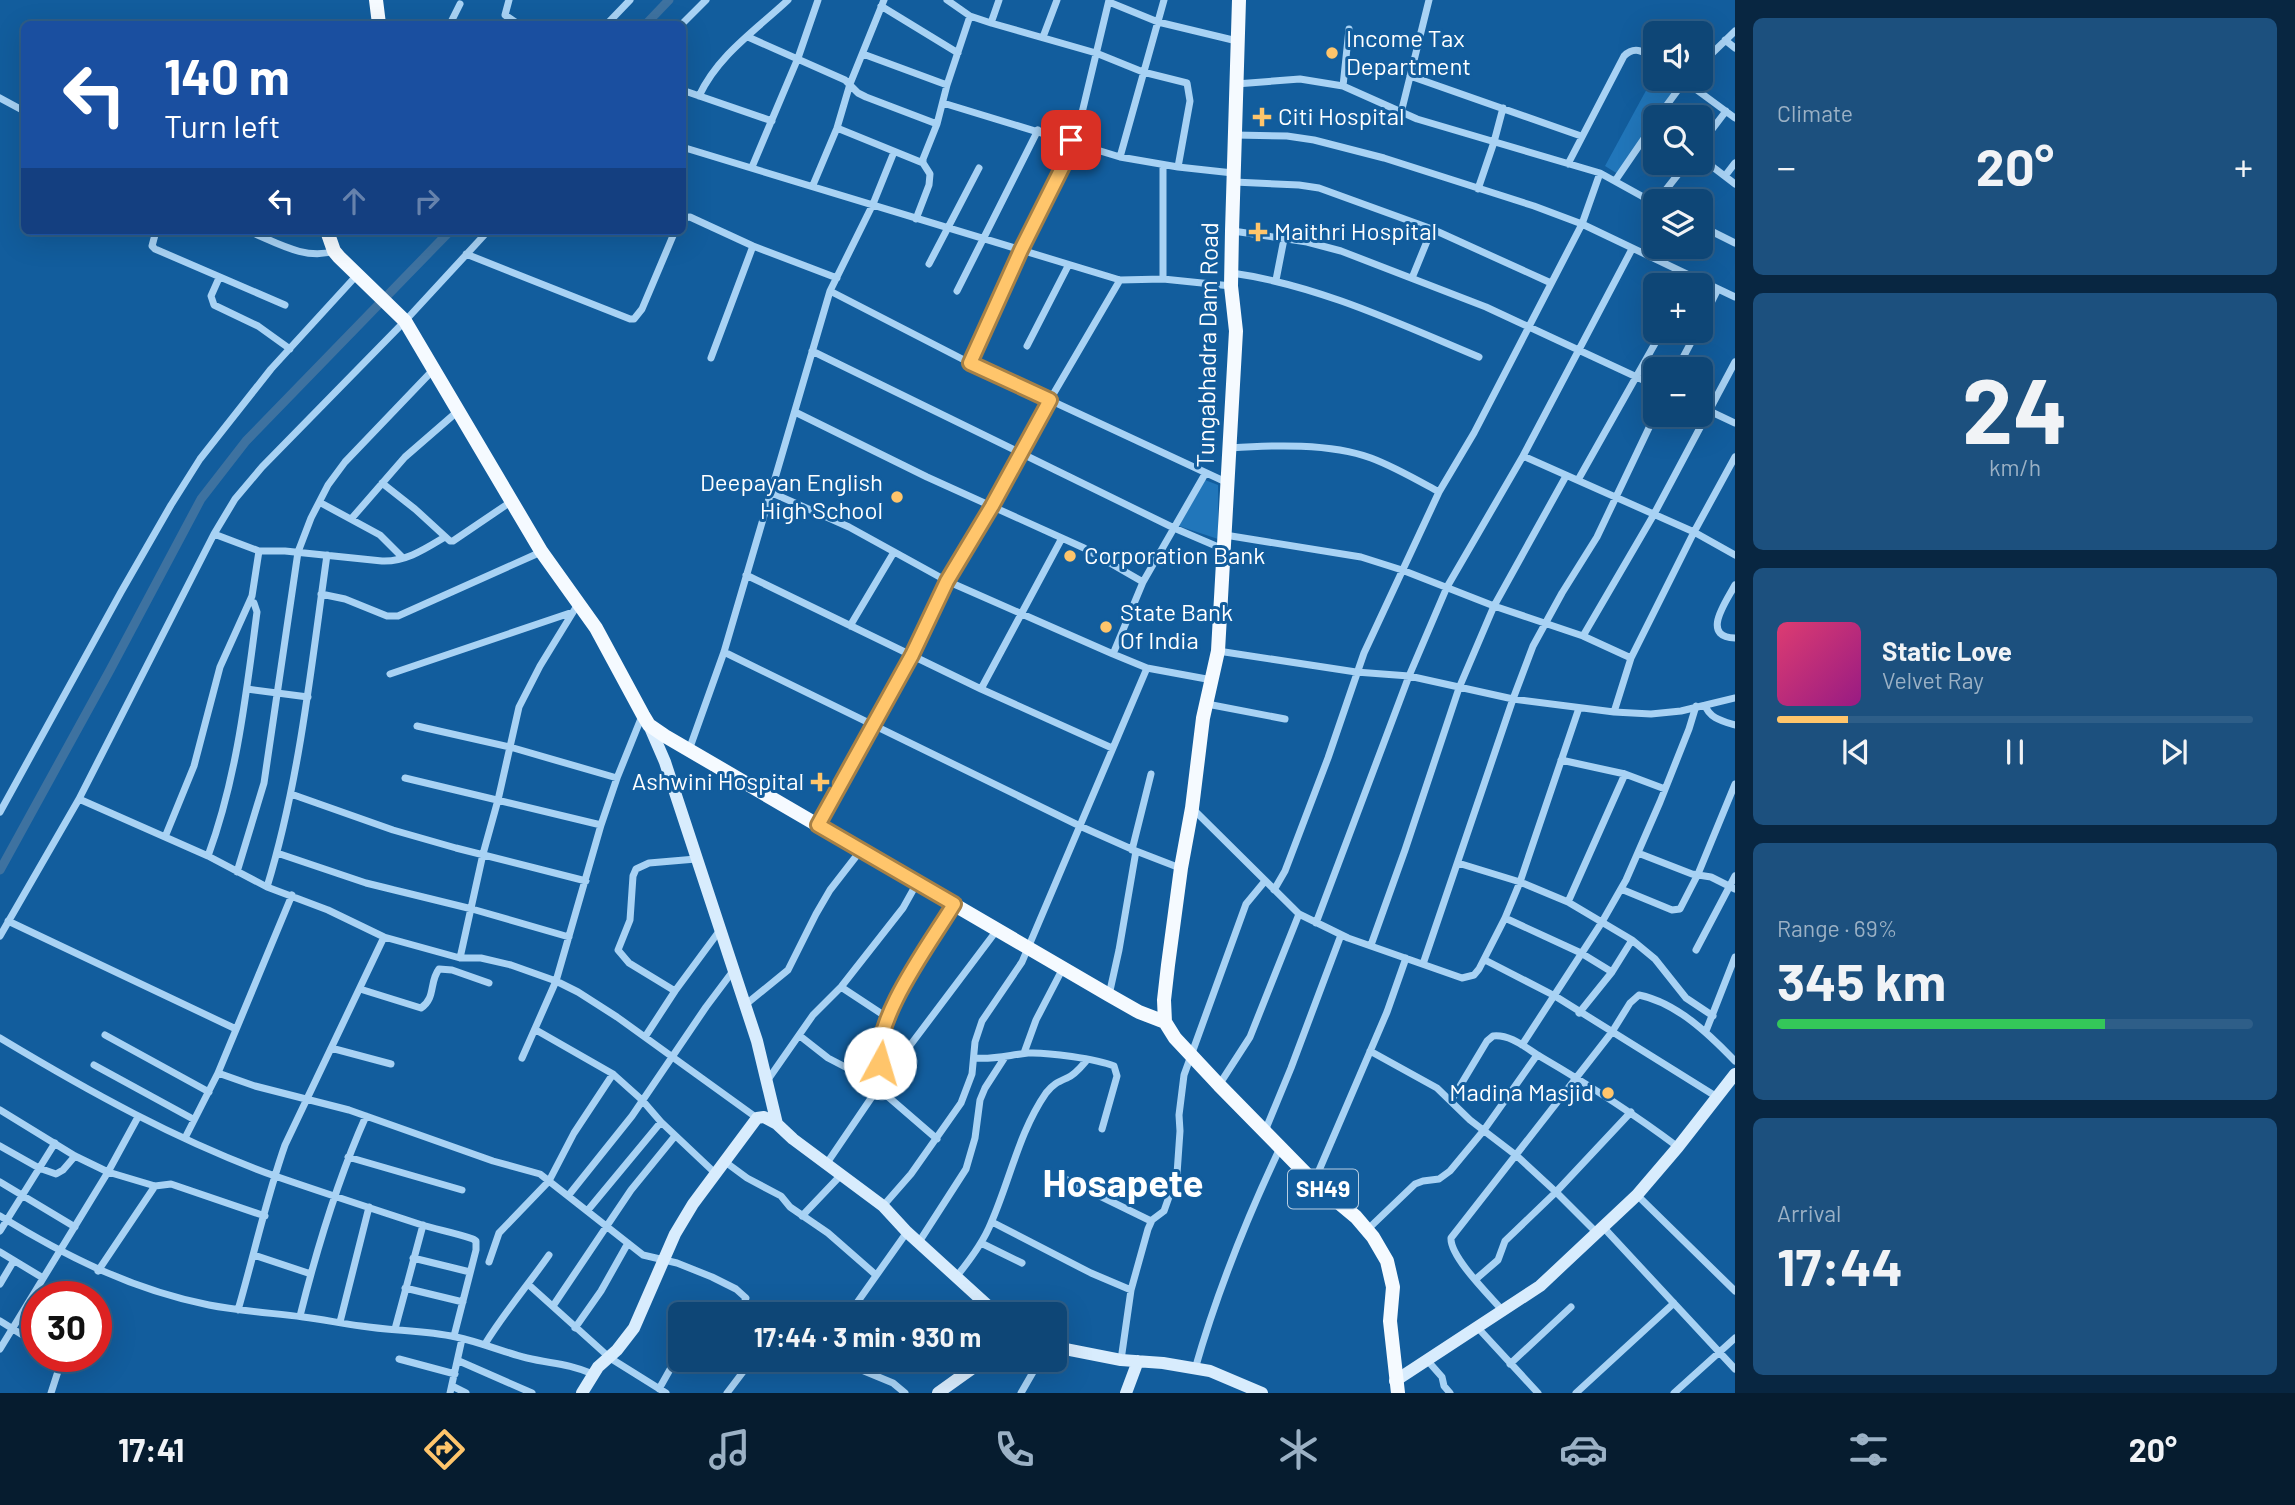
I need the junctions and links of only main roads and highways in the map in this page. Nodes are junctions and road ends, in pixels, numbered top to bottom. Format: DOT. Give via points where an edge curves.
graph roads {
  1 [pos="376,0"];
  2 [pos="1239,0"];
  3 [pos="379,21"];
  4 [pos="331,235"];
  5 [pos="1165,1022"];
  6 [pos="1397,1387"];
  1 -- 3 [label="main road"];
  2 -- 5 [label="main road, Tungabhadra Dam Road" via="1232,231 1236,331 1218,651 1181,868"];
  4 -- 5 [label="main road, SH49" via="334,251 403,318 576,608 596,628 646,720 689,750 1109,995"];
  5 -- 6 [label="main road, SH49" via="1175,1038 1314,1182 1356,1217 1387,1261 1393,1287 1390,1321"];
}
